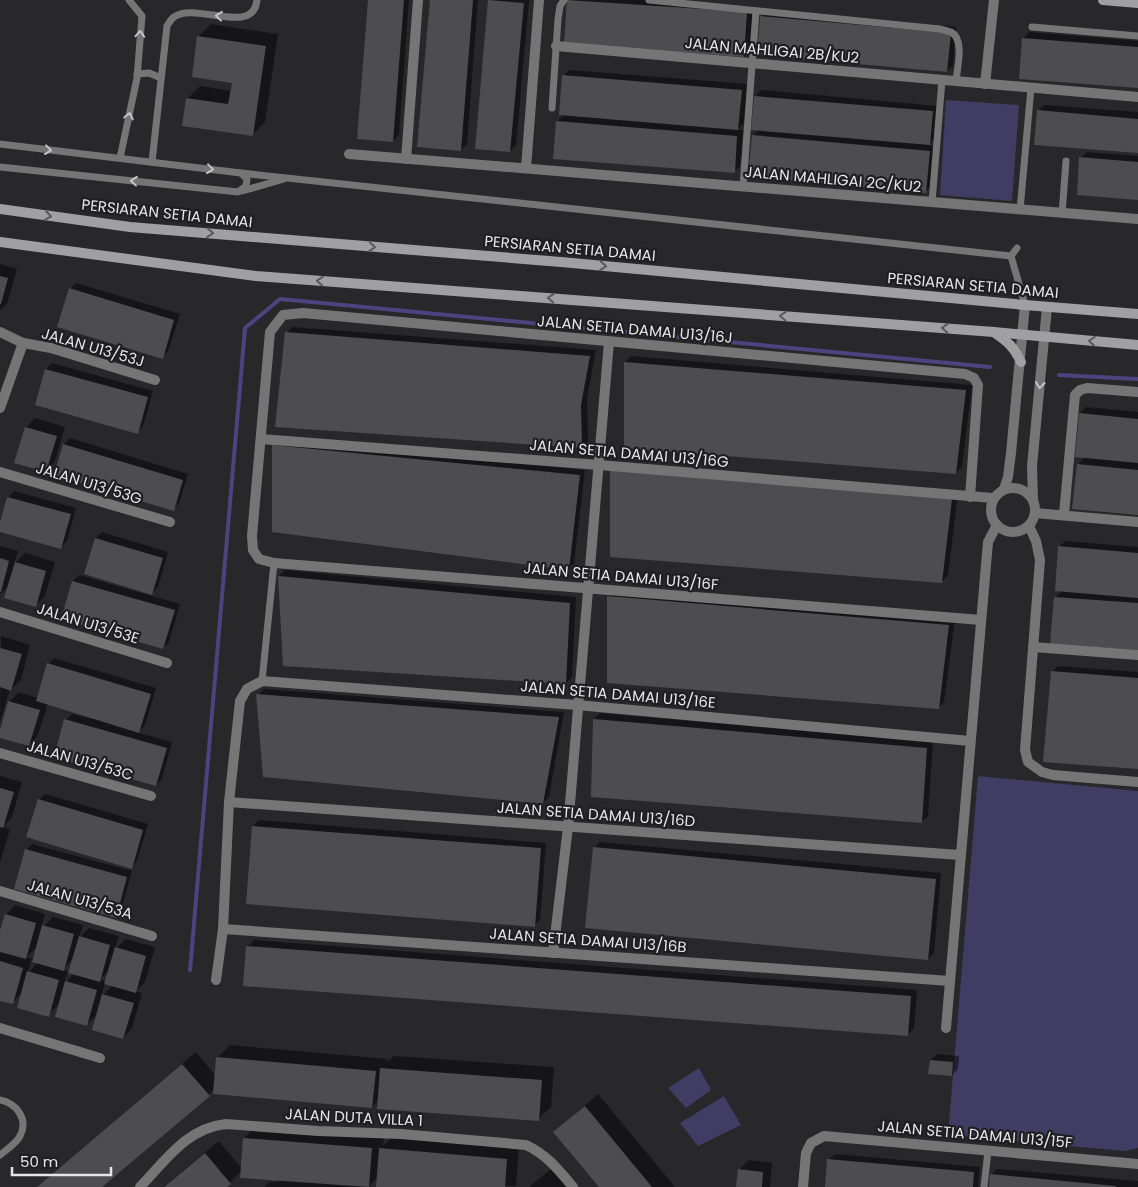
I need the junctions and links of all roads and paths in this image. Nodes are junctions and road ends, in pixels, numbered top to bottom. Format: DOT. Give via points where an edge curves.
graph roads {
  1 [pos="129,0"];
  2 [pos="257,0"];
  3 [pos="418,0"];
  4 [pos="539,0"];
  5 [pos="564,0"];
  6 [pos="649,0"];
  7 [pos="994,0"];
  8 [pos="1103,0"];
  9 [pos="1138,3"];
  10 [pos="756,11"];
  11 [pos="1032,28"];
  12 [pos="1138,36"];
  13 [pos="556,46"];
  14 [pos="752,64"];
  15 [pos="137,74"];
  16 [pos="160,78"];
  17 [pos="942,80"];
  18 [pos="956,81"];
  19 [pos="985,84"];
  20 [pos="1031,88"];
  21 [pos="1138,97"];
  22 [pos="552,108"];
  23 [pos="0,144"];
  24 [pos="349,154"];
  25 [pos="120,158"];
  26 [pos="406,159"];
  27 [pos="1066,161"];
  28 [pos="152,162"];
  29 [pos="0,167"];
  30 [pos="526,168"];
  31 [pos="241,173"];
  32 [pos="289,178"];
  33 [pos="743,186"];
  34 [pos="238,192"];
  35 [pos="932,202"];
  36 [pos="0,209"];
  37 [pos="1020,210"];
  38 [pos="1062,214"];
  39 [pos="1138,219"];
  40 [pos="0,242"];
  41 [pos="1017,248"];
  42 [pos="1011,256"];
  43 [pos="1026,305"];
  44 [pos="1048,307"];
  45 [pos="1138,314"];
  46 [pos="0,332"];
  47 [pos="994,332"];
  48 [pos="1024,335"];
  49 [pos="1046,337"];
  50 [pos="609,342"];
  51 [pos="23,343"];
  52 [pos="1138,345"];
  53 [pos="1021,362"];
  54 [pos="154,380"];
  55 [pos="1138,392"];
  56 [pos="0,408"];
  57 [pos="261,438"];
  58 [pos="599,464"];
  59 [pos="0,472"];
  60 [pos="1004,489"];
  61 [pos="970,497"];
  62 [pos="994,498"];
  63 [pos="1033,499"];
  64 [pos="1035,513"];
  65 [pos="1064,514"];
  66 [pos="170,522"];
  67 [pos="1138,522"];
  68 [pos="997,525"];
  69 [pos="1029,526"];
  70 [pos="274,563"];
  71 [pos="587,589"];
  72 [pos="0,612"];
  73 [pos="981,620"];
  74 [pos="1033,647"];
  75 [pos="1138,655"];
  76 [pos="167,664"];
  77 [pos="262,681"];
  78 [pos="577,705"];
  79 [pos="970,741"];
  80 [pos="0,753"];
  81 [pos="1138,782"];
  82 [pos="151,796"];
  83 [pos="229,802"];
  84 [pos="568,827"];
  85 [pos="960,855"];
  86 [pos="0,891"];
  87 [pos="224,929"];
  88 [pos="152,936"];
  89 [pos="553,952"];
  90 [pos="216,980"];
  91 [pos="950,981"];
  92 [pos="0,1028"];
  93 [pos="946,1028"];
  94 [pos="100,1058"];
  95 [pos="0,1100"];
  96 [pos="988,1151"];
  97 [pos="0,1155"];
  98 [pos="1138,1164"];
  99 [pos="140,1187"];
  100 [pos="573,1187"];
  101 [pos="803,1187"];
  102 [pos="984,1187"];
  15 -- 1 [label="lane, one-way" via="142,16"];
  2 -- 16 [label="lane, one-way" via="252,12 241,18 193,13 174,16 167,26"];
  3 -- 26 [label="street"];
  4 -- 30 [label="street"];
  5 -- 13 [label="lane" via="560,6"];
  6 -- 10 [label="lane"];
  7 -- 19 [label="street"];
  8 -- 9 [label="street"];
  10 -- 14 [label="lane"];
  10 -- 18 [label="lane" via="940,29 952,33 959,50"];
  11 -- 12 [label="lane"];
  13 -- 14 [label="street, JALAN MAHLIGAI 2B/KU2"];
  13 -- 22 [label="lane"];
  14 -- 17 [label="street, JALAN MAHLIGAI 2B/KU2"];
  14 -- 33 [label="lane"];
  15 -- 16 [label="lane" via="149,73"];
  25 -- 15 [label="lane, one-way"];
  16 -- 28 [label="lane"];
  17 -- 18 [label="street, JALAN MAHLIGAI 2B/KU2"];
  17 -- 35 [label="lane"];
  18 -- 19 [label="street, JALAN MAHLIGAI 2B/KU2"];
  19 -- 20 [label="street, JALAN MAHLIGAI 2B/KU2"];
  20 -- 21 [label="street, JALAN MAHLIGAI 2B/KU2"];
  20 -- 37 [label="lane"];
  23 -- 25 [label="lane, one-way"];
  24 -- 26 [label="street, JALAN MAHLIGAI 2C/KU2"];
  25 -- 28 [label="lane"];
  26 -- 30 [label="street, JALAN MAHLIGAI 2C/KU2"];
  27 -- 38 [label="lane"];
  28 -- 31 [label="lane, one-way"];
  34 -- 29 [label="lane, one-way"];
  30 -- 33 [label="street, JALAN MAHLIGAI 2C/KU2"];
  31 -- 32 [label="lane"];
  31 -- 34 [label="lane" via="247,183"];
  32 -- 34 [label="lane"];
  32 -- 42 [label="lane"];
  33 -- 35 [label="street, JALAN MAHLIGAI 2C/KU2"];
  35 -- 37 [label="street, JALAN MAHLIGAI 2C/KU2"];
  36 -- 43 [label="street, PERSIARAN SETIA DAMAI, one-way" via="130,227 561,262"];
  37 -- 38 [label="street, JALAN MAHLIGAI 2C/KU2"];
  38 -- 39 [label="street, JALAN MAHLIGAI 2C/KU2"];
  47 -- 40 [label="street, one-way" via="256,276"];
  41 -- 42 [label="lane"];
  42 -- 43 [label="lane"];
  43 -- 44 [label="street, PERSIARAN SETIA DAMAI"];
  43 -- 48 [label="street"];
  44 -- 45 [label="street, PERSIARAN SETIA DAMAI"];
  44 -- 49 [label="street"];
  46 -- 51 [label="street, JALAN U13/53J"];
  47 -- 48 [label="street"];
  47 -- 53 [label="street" via="1016,350"];
  48 -- 49 [label="street"];
  48 -- 53 [label="street"];
  52 -- 49 [label="street, one-way"];
  49 -- 63 [label="street, one-way" via="1032,466"];
  50 -- 57 [label="street, JALAN SETIA DAMAI U13/16J" via="304,313 283,315 270,332"];
  50 -- 58 [label="street"];
  50 -- 61 [label="street, JALAN SETIA DAMAI U13/16J" via="966,374 978,385"];
  51 -- 54 [label="street, JALAN U13/53J" via="51,348"];
  51 -- 56 [label="street"];
  53 -- 60 [label="street"];
  55 -- 65 [label="street" via="1087,388 1075,395"];
  57 -- 58 [label="street, JALAN SETIA DAMAI U13/16G"];
  57 -- 70 [label="street, JALAN SETIA DAMAI U13/16F" via="253,550 259,559"];
  58 -- 61 [label="street, JALAN SETIA DAMAI U13/16G"];
  58 -- 71 [label="street"];
  59 -- 66 [label="street, JALAN U13/53G"];
  60 -- 62 [label="street"];
  60 -- 63 [label="street" via="1024,490"];
  61 -- 62 [label="street, JALAN SETIA DAMAI U13/16G"];
  62 -- 68 [label="street" via="990,512"];
  63 -- 64 [label="street"];
  64 -- 65 [label="street"];
  64 -- 69 [label="street"];
  65 -- 67 [label="street"];
  68 -- 69 [label="street" via="1009,532"];
  68 -- 73 [label="street" via="988,542"];
  69 -- 74 [label="street" via="1040,560"];
  70 -- 71 [label="street, JALAN SETIA DAMAI U13/16F"];
  70 -- 77 [label="lane"];
  71 -- 73 [label="street, JALAN SETIA DAMAI U13/16F"];
  71 -- 78 [label="street"];
  72 -- 76 [label="street, JALAN U13/53E"];
  73 -- 79 [label="street"];
  74 -- 75 [label="street"];
  74 -- 81 [label="street" via="1025,750 1028,762 1053,775"];
  77 -- 78 [label="street, JALAN SETIA DAMAI U13/16E"];
  77 -- 83 [label="street" via="247,689 240,701"];
  78 -- 79 [label="street, JALAN SETIA DAMAI U13/16E"];
  78 -- 84 [label="street"];
  79 -- 85 [label="street"];
  80 -- 82 [label="street, JALAN U13/53C"];
  83 -- 84 [label="street, JALAN SETIA DAMAI U13/16D"];
  83 -- 87 [label="street"];
  84 -- 85 [label="street, JALAN SETIA DAMAI U13/16D"];
  84 -- 89 [label="street"];
  85 -- 91 [label="street"];
  86 -- 88 [label="street, JALAN U13/53A"];
  87 -- 89 [label="street, JALAN SETIA DAMAI U13/16B"];
  87 -- 90 [label="street"];
  89 -- 91 [label="street, JALAN SETIA DAMAI U13/16B"];
  91 -- 93 [label="street"];
  92 -- 94 [label="street"];
  95 -- 97 [label="lane" via="16,1107 23,1124 21,1135"];
  96 -- 98 [label="street, JALAN SETIA DAMAI U13/15F"];
  96 -- 101 [label="street, JALAN SETIA DAMAI U13/15F" via="824,1136 811,1143 806,1153"];
  96 -- 102 [label="lane"];
  99 -- 100 [label="street, JALAN DUTA VILLA 1" via="183,1142 198,1131 226,1124 526,1145 542,1152"];
}
